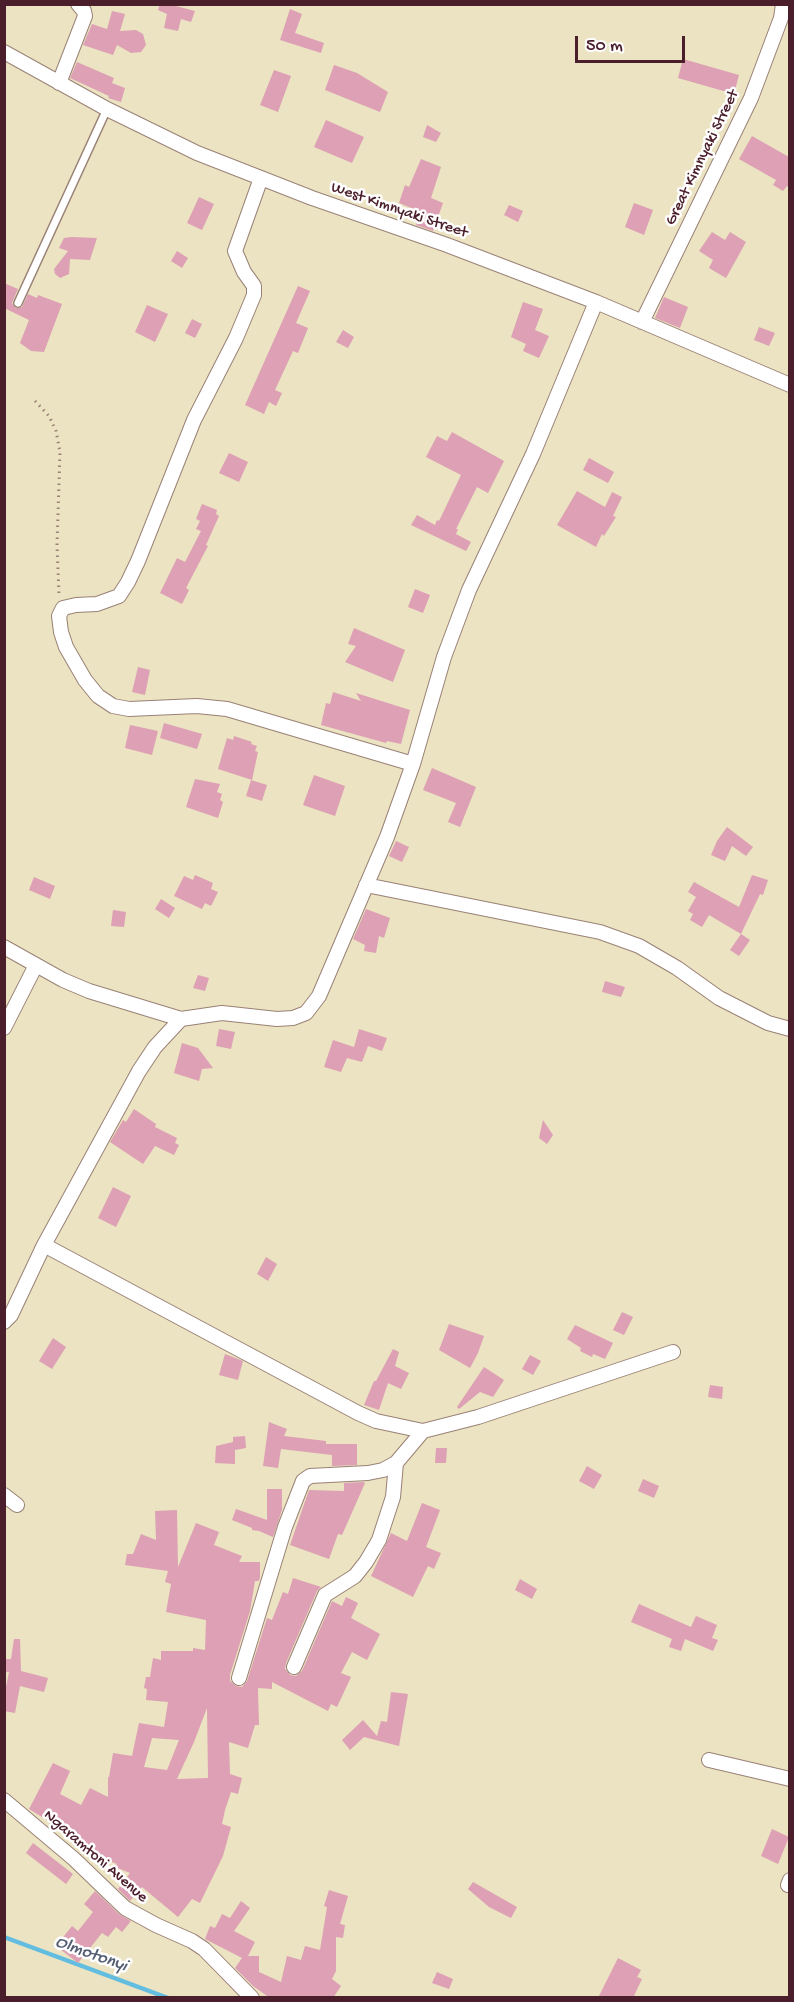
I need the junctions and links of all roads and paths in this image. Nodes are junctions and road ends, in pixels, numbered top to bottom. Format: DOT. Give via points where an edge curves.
graph roads {
  1 [pos="78,4"];
  2 [pos="784,15"];
  3 [pos="4,52"];
  4 [pos="59,83"];
  5 [pos="107,109"];
  6 [pos="261,178"];
  7 [pos="596,302"];
  8 [pos="18,303"];
  9 [pos="642,322"];
  10 [pos="789,385"];
  11 [pos="35,400"];
  12 [pos="60,611"];
  13 [pos="413,764"];
  14 [pos="366,885"];
  15 [pos="4,947"];
  16 [pos="36,965"];
  17 [pos="181,1019"];
  18 [pos="4,1028"];
  19 [pos="789,1029"];
  20 [pos="44,1245"];
  21 [pos="4,1322"];
  22 [pos="673,1352"];
  23 [pos="423,1431"];
  24 [pos="396,1463"];
  25 [pos="4,1495"];
  26 [pos="17,1505"];
  27 [pos="294,1667"];
  28 [pos="238,1678"];
  29 [pos="709,1760"];
  30 [pos="789,1778"];
  31 [pos="4,1800"];
  32 [pos="252,1998"];
  1 -- 4 [label="street" via="85,16"];
  2 -- 9 [label="street, Great Kimnyaki Street" via="750,98"];
  3 -- 4 [label="street, West Kimnyaki Street"];
  4 -- 5 [label="street, West Kimnyaki Street"];
  5 -- 6 [label="street, West Kimnyaki Street" via="197,153"];
  5 -- 8 [label="lane"];
  6 -- 7 [label="street, West Kimnyaki Street"];
  6 -- 12 [label="street" via="235,251 254,286 254,295 194,420 138,561 118,596"];
  7 -- 9 [label="street, West Kimnyaki Street"];
  7 -- 13 [label="street" via="533,454 469,590 444,657"];
  9 -- 10 [label="street, West Kimnyaki Street"];
  11 -- 12 [label="path" via="49,416 60,452"];
  12 -- 13 [label="street" via="61,632 72,659 98,696 113,706 227,709"];
  13 -- 14 [label="street"];
  14 -- 17 [label="street" via="320,996 306,1013 277,1019 222,1013"];
  14 -- 19 [label="street" via="600,932 639,946 719,998 768,1023"];
  15 -- 16 [label="street"];
  16 -- 17 [label="street" via="89,991"];
  16 -- 18 [label="street"];
  17 -- 20 [label="street" via="139,1071"];
  20 -- 21 [label="street"];
  20 -- 23 [label="street" via="358,1413"];
  22 -- 23 [label="street" via="478,1417"];
  23 -- 24 [label="street"];
  24 -- 27 [label="street" via="393,1497 379,1540 355,1576 325,1595"];
  24 -- 28 [label="street" via="368,1473 310,1476 303,1481"];
  25 -- 26 [label="street"];
  29 -- 30 [label="street"];
  31 -- 32 [label="street, Ngaramtoni Avenue" via="125,1908 204,1949"];
}
